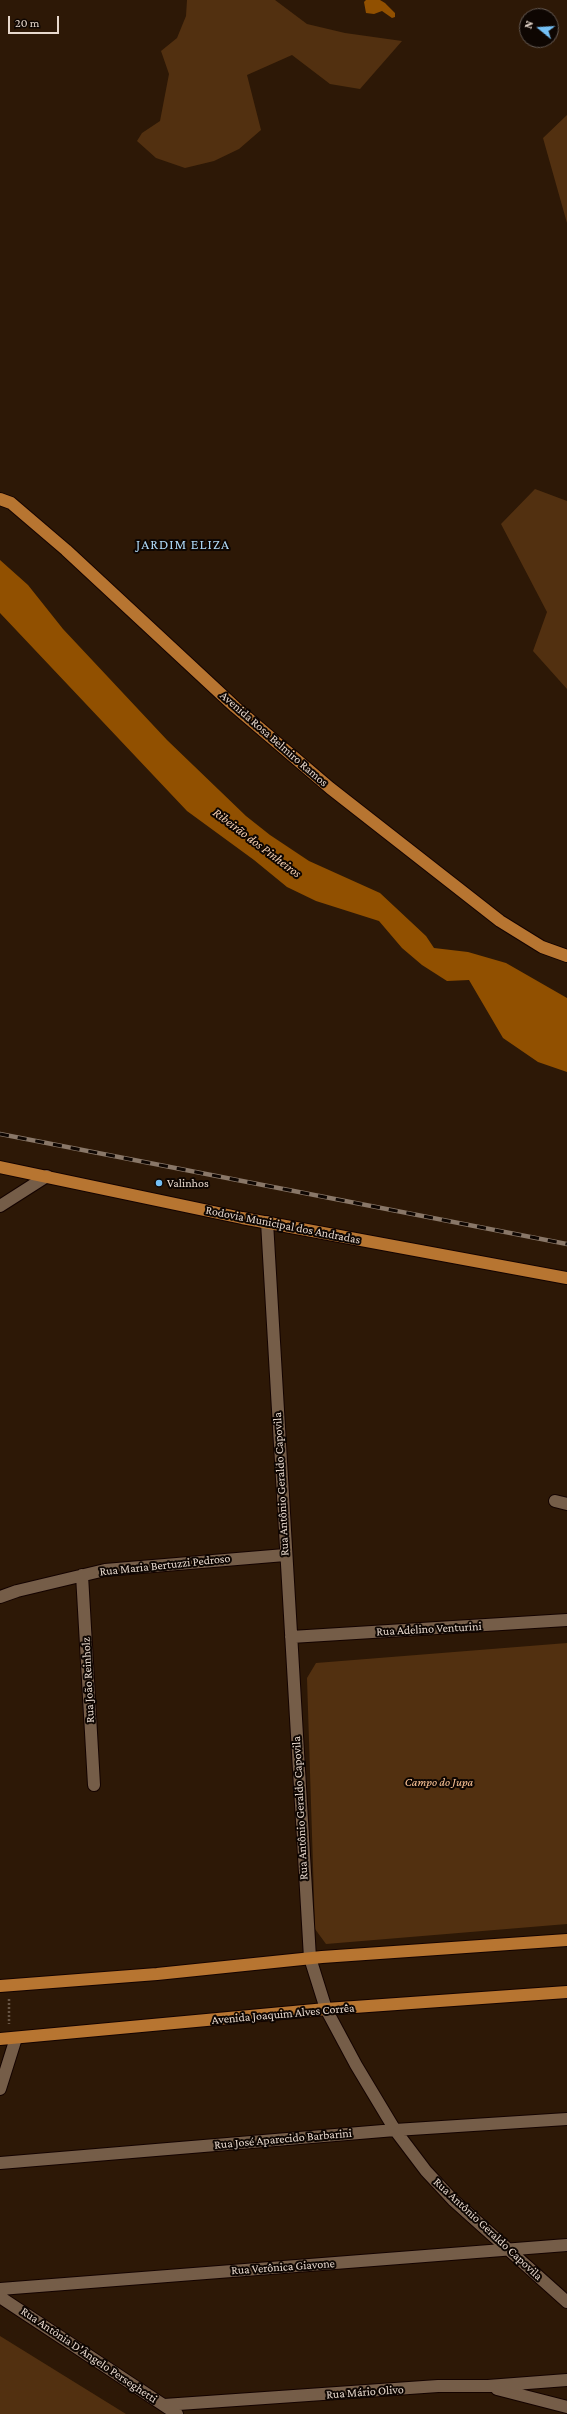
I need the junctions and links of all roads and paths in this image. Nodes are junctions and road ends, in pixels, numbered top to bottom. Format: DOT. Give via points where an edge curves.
graph roads {
  1 [pos="0,499"];
  2 [pos="567,956"];
  3 [pos="0,1168"];
  4 [pos="47,1176"];
  5 [pos="0,1206"];
  6 [pos="266,1222"];
  7 [pos="567,1278"];
  8 [pos="285,1555"];
  9 [pos="82,1575"];
  10 [pos="0,1597"];
  11 [pos="567,1620"];
  12 [pos="291,1637"];
  13 [pos="94,1785"];
  14 [pos="567,1940"];
  15 [pos="310,1958"];
  16 [pos="4,1986"];
  17 [pos="567,1992"];
  18 [pos="326,2009"];
  19 [pos="8,2038"];
  20 [pos="0,2089"];
  21 [pos="567,2119"];
  22 [pos="395,2130"];
  23 [pos="0,2163"];
  24 [pos="567,2245"];
  25 [pos="508,2250"];
  26 [pos="0,2289"];
  27 [pos="0,2297"];
  28 [pos="567,2302"];
  29 [pos="567,2380"];
  30 [pos="488,2386"];
  31 [pos="164,2405"];
  32 [pos="567,2407"];
  33 [pos="177,2414"];
  1 -- 2 [label="main road, Avenida Rosa Belmiro Ramos" via="11,503 66,550 235,707 330,788 500,921 542,947"];
  3 -- 4 [label="main road, Rodovia Municipal dos Andradas"];
  4 -- 5 [label="street"];
  4 -- 6 [label="main road, Rodovia Municipal dos Andradas" via="120,1194"];
  6 -- 7 [label="main road, Rodovia Municipal dos Andradas"];
  6 -- 8 [label="street, Rua Antônio Geraldo Capovila"];
  8 -- 9 [label="street, Rua Maria Bertuzzi Pedroso" via="113,1569"];
  8 -- 12 [label="street, Rua Antônio Geraldo Capovila"];
  9 -- 10 [label="street, Rua Maria Bertuzzi Pedroso"];
  9 -- 13 [label="street, Rua João Reinholz"];
  11 -- 12 [label="street, Rua Adelino Venturini"];
  12 -- 15 [label="street, Rua Antônio Geraldo Capovila"];
  14 -- 15 [label="main road"];
  15 -- 16 [label="main road"];
  15 -- 18 [label="street, Rua Antônio Geraldo Capovila"];
  16 -- 19 [label="path"];
  17 -- 18 [label="main road, Avenida Joaquim Alves Corrêa"];
  18 -- 19 [label="main road, Avenida Joaquim Alves Corrêa"];
  18 -- 22 [label="street, Rua Antônio Geraldo Capovila" via="374,2098"];
  19 -- 20 [label="street"];
  21 -- 22 [label="street, Rua José Aparecido Barbarini"];
  22 -- 23 [label="street, Rua José Aparecido Barbarini"];
  22 -- 25 [label="street, Rua Antônio Geraldo Capovila" via="426,2171 453,2200"];
  24 -- 25 [label="street, Rua Verônica Giavone"];
  25 -- 26 [label="street, Rua Verônica Giavone"];
  25 -- 28 [label="street, Rua Antônio Geraldo Capovila"];
  27 -- 31 [label="street, Rua Antônia D'Ângelo Perseghetti"];
  29 -- 30 [label="street, Rua Mário Olivo"];
  30 -- 31 [label="street, Rua Mário Olivo" via="438,2386 354,2394"];
  30 -- 32 [label="street"];
  31 -- 33 [label="street, Rua Antônia D'Ângelo Perseghetti"];
}
